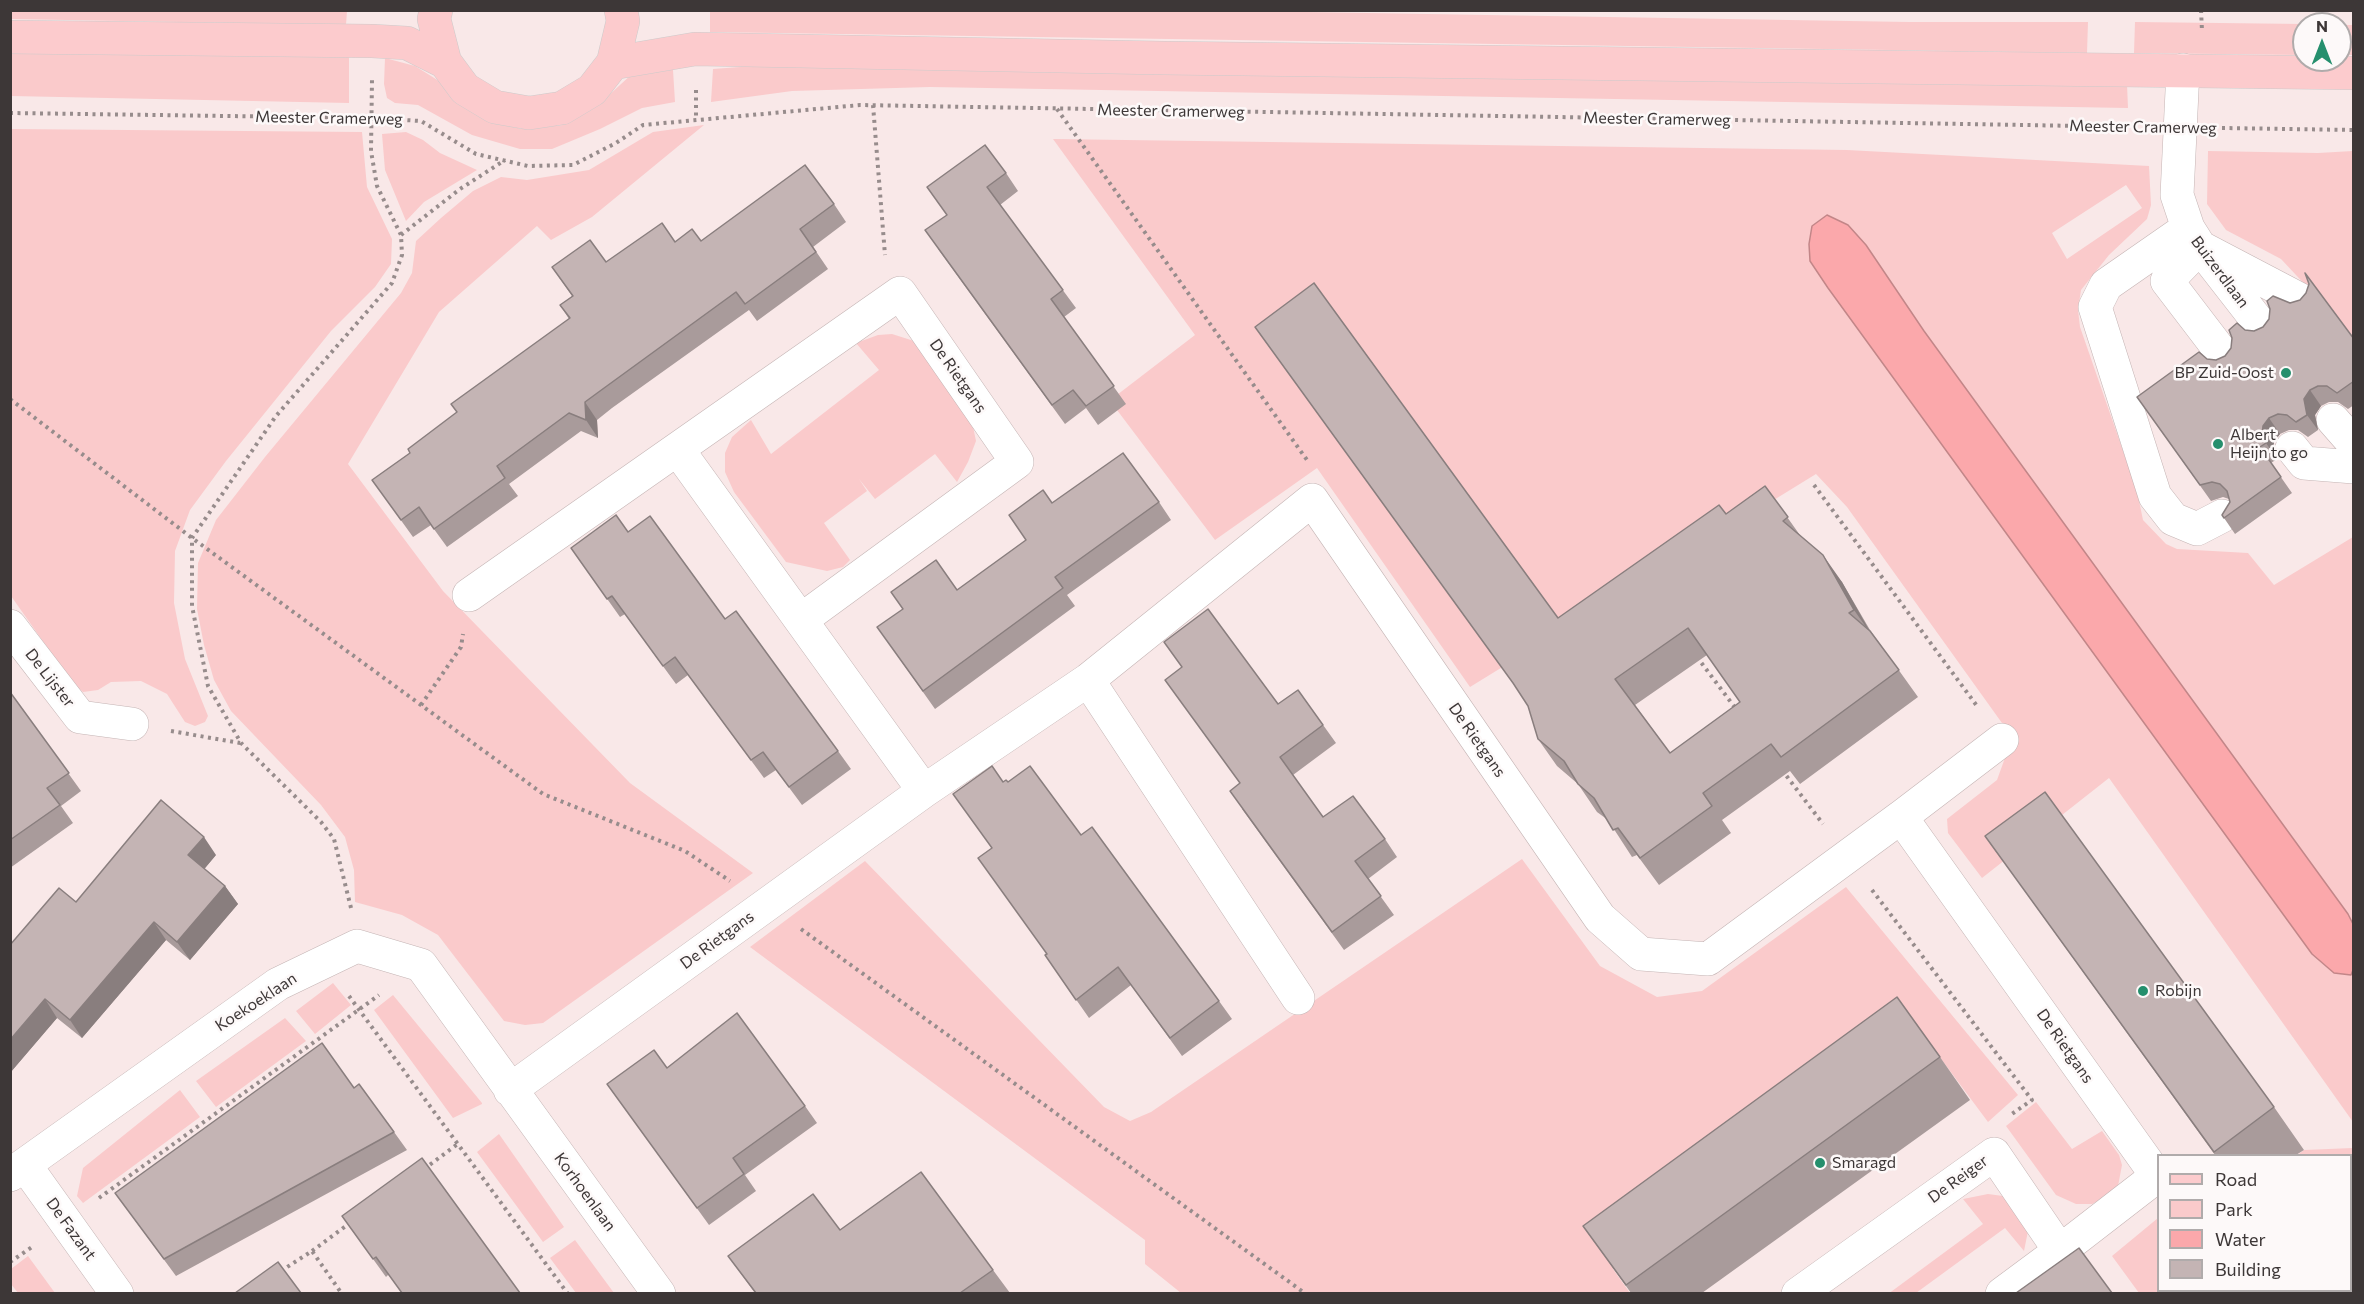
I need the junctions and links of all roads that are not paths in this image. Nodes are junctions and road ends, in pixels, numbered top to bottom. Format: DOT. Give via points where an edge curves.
graph roads {
  1 [pos="436,10"];
  2 [pos="621,10"];
  3 [pos="10,37"];
  4 [pos="445,62"];
  5 [pos="613,63"];
  6 [pos="2183,70"];
  7 [pos="2354,73"];
  8 [pos="2194,238"];
  9 [pos="2301,300"];
  10 [pos="2263,328"];
  11 [pos="2225,357"];
  12 [pos="678,450"];
  13 [pos="2292,463"];
  14 [pos="2354,467"];
  15 [pos="2222,516"];
  16 [pos="469,595"];
  17 [pos="801,620"];
  18 [pos="10,627"];
  19 [pos="1088,680"];
  20 [pos="132,724"];
  21 [pos="2002,740"];
  22 [pos="924,791"];
  23 [pos="1901,817"];
  24 [pos="1298,998"];
  25 [pos="510,1090"];
  26 [pos="18,1170"];
  27 [pos="2060,1251"];
  28 [pos="117,1293"];
  29 [pos="659,1293"];
  30 [pos="1798,1293"];
  31 [pos="2002,1293"];
  1 -- 4 [label="main road" via="434,19"];
  2 -- 5 [label="main road" via="623,21"];
  3 -- 4 [label="main road" via="407,43"];
  4 -- 5 [label="main road" via="465,89 495,107 529,113 562,108 592,90"];
  5 -- 6 [label="main road" via="695,49"];
  6 -- 7 [label="main road"];
  6 -- 8 [label="street, Buizerdlaan" via="2177,195"];
  8 -- 9 [label="street"];
  8 -- 10 [label="street, Buizerdlaan"];
  8 -- 11 [label="street" via="2167,281"];
  8 -- 15 [label="street" via="2106,285 2095,307 2154,496 2173,519 2197,529"];
  12 -- 16 [label="street"];
  12 -- 17 [label="street"];
  12 -- 17 [label="street, De Rietgans" via="900,293 1017,462"];
  13 -- 14 [label="street"];
  17 -- 22 [label="street"];
  18 -- 20 [label="street, De Lijster" via="80,717"];
  19 -- 22 [label="street, De Rietgans"];
  19 -- 23 [label="street, De Rietgans" via="1312,500 1600,918 1641,954 1708,959"];
  19 -- 24 [label="street"];
  21 -- 23 [label="street, De Rietgans"];
  22 -- 25 [label="street, De Rietgans"];
  23 -- 27 [label="street, De Rietgans" via="2157,1176"];
  25 -- 26 [label="street, Koekoeklaan" via="421,965 357,945 278,984"];
  25 -- 29 [label="street, Korhoenlaan"];
  26 -- 28 [label="street, De Fazant" via="66,1222"];
  27 -- 30 [label="street, De Reiger" via="1994,1154"];
  27 -- 31 [label="street"];
}
